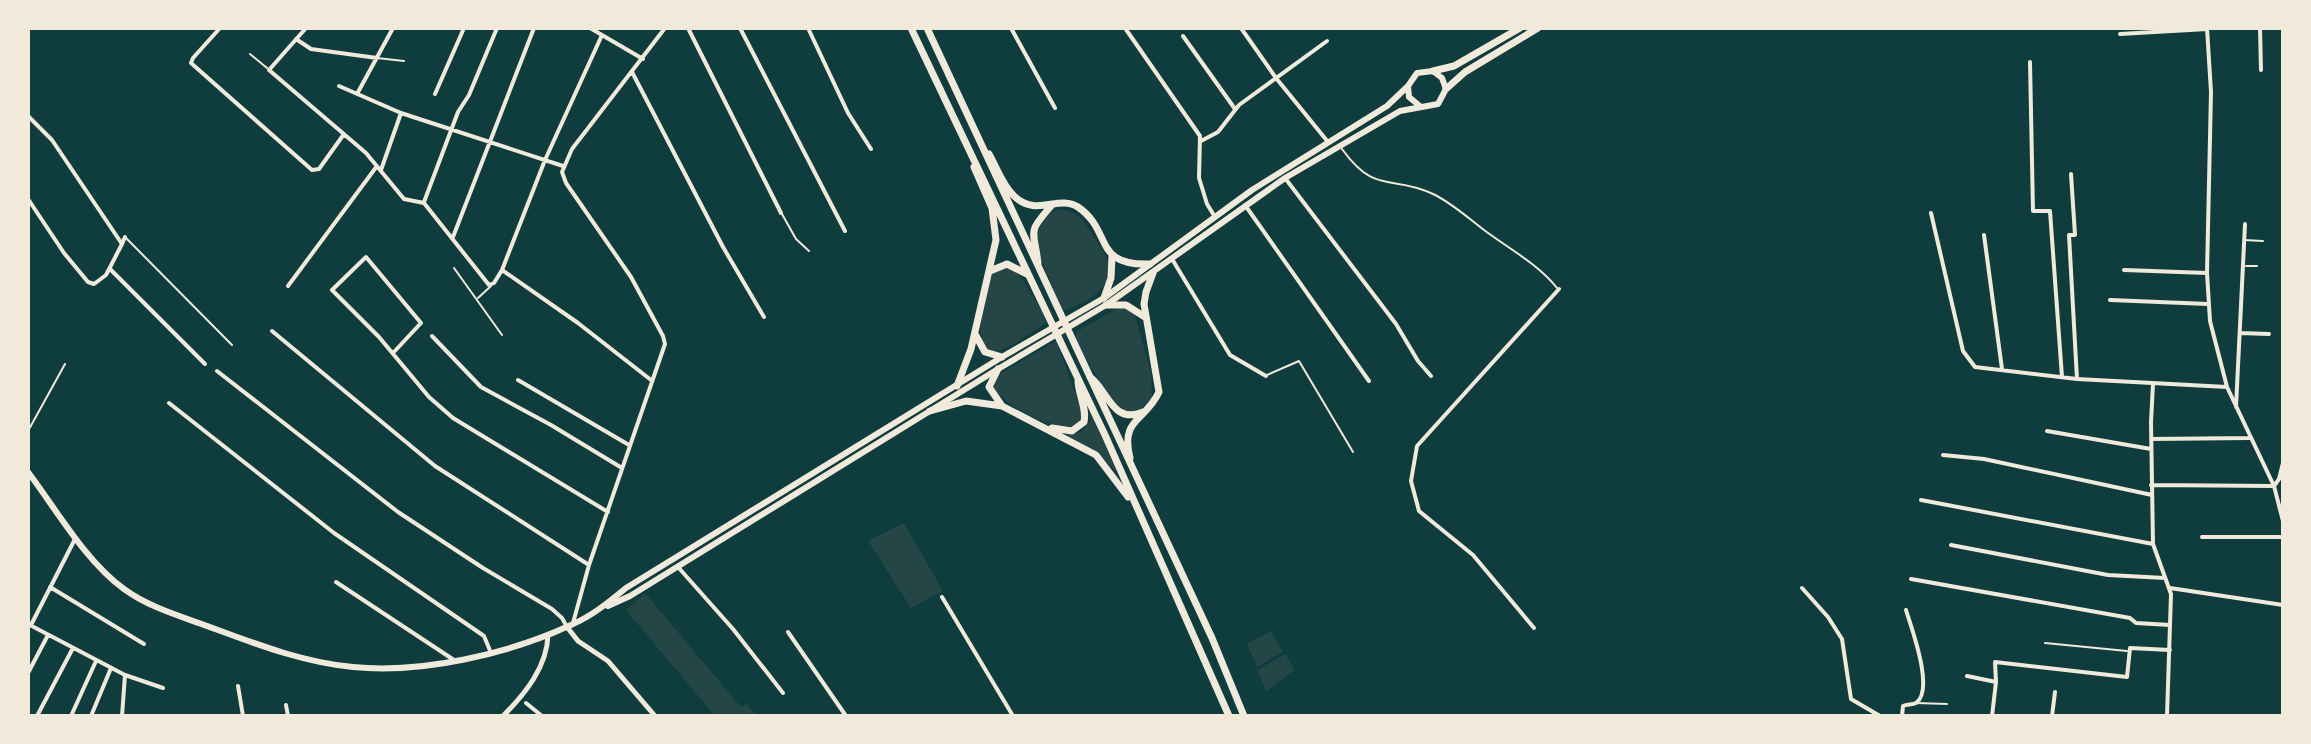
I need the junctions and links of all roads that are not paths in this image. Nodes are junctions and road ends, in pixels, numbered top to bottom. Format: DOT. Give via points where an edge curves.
graph roads {
  1 [pos="220,28"];
  2 [pos="304,28"];
  3 [pos="393,28"];
  4 [pos="464,28"];
  5 [pos="497,28"];
  6 [pos="534,28"];
  7 [pos="590,28"];
  8 [pos="665,28"];
  9 [pos="688,28"];
  10 [pos="740,28"];
  11 [pos="808,28"];
  12 [pos="911,28"];
  13 [pos="927,28"];
  14 [pos="1011,28"];
  15 [pos="1125,28"];
  16 [pos="1241,28"];
  17 [pos="1520,28"];
  18 [pos="1538,28"];
  19 [pos="2207,28"];
  20 [pos="2260,28"];
  21 [pos="2120,34"];
  22 [pos="602,35"];
  23 [pos="1183,36"];
  24 [pos="296,39"];
  25 [pos="1327,41"];
  26 [pos="250,54"];
  27 [pos="377,58"];
  28 [pos="643,59"];
  29 [pos="404,61"];
  30 [pos="2030,62"];
  31 [pos="269,70"];
  32 [pos="2261,70"];
  33 [pos="1433,71"];
  34 [pos="632,72"];
  35 [pos="1276,78"];
  36 [pos="339,86"];
  37 [pos="1408,86"];
  38 [pos="1446,89"];
  39 [pos="357,94"];
  40 [pos="435,94"];
  41 [pos="1421,107"];
  42 [pos="1055,108"];
  43 [pos="1235,109"];
  44 [pos="401,113"];
  45 [pos="28,116"];
  46 [pos="451,129"];
  47 [pos="344,134"];
  48 [pos="489,141"];
  49 [pos="1201,141"];
  50 [pos="966,142"];
  51 [pos="980,142"];
  52 [pos="1328,142"];
  53 [pos="1339,145"];
  54 [pos="871,149"];
  55 [pos="545,160"];
  56 [pos="563,166"];
  57 [pos="379,168"];
  58 [pos="2071,174"];
  59 [pos="1285,178"];
  60 [pos="28,199"];
  61 [pos="424,203"];
  62 [pos="1052,205"];
  63 [pos="1245,205"];
  64 [pos="781,213"];
  65 [pos="1931,213"];
  66 [pos="1215,217"];
  67 [pos="2245,224"];
  68 [pos="845,231"];
  69 [pos="1984,235"];
  70 [pos="125,237"];
  71 [pos="453,237"];
  72 [pos="2244,240"];
  73 [pos="2263,241"];
  74 [pos="122,244"];
  75 [pos="809,251"];
  76 [pos="1112,256"];
  77 [pos="1172,259"];
  78 [pos="2242,266"];
  79 [pos="2257,266"];
  80 [pos="110,268"];
  81 [pos="454,268"];
  82 [pos="502,270"];
  83 [pos="1153,270"];
  84 [pos="2124,270"];
  85 [pos="990,271"];
  86 [pos="1039,272"];
  87 [pos="2207,273"];
  88 [pos="1030,276"];
  89 [pos="492,285"];
  90 [pos="288,286"];
  91 [pos="1559,289"];
  92 [pos="477,298"];
  93 [pos="2110,300"];
  94 [pos="1105,302"];
  95 [pos="2208,304"];
  96 [pos="764,317"];
  97 [pos="1145,317"];
  98 [pos="1064,326"];
  99 [pos="272,331"];
  100 [pos="2240,333"];
  101 [pos="975,334"];
  102 [pos="2269,334"];
  103 [pos="502,335"];
  104 [pos="432,336"];
  105 [pos="232,345"];
  106 [pos="393,353"];
  107 [pos="1002,357"];
  108 [pos="65,364"];
  109 [pos="205,364"];
  110 [pos="998,369"];
  111 [pos="2002,369"];
  112 [pos="217,371"];
  113 [pos="1082,376"];
  114 [pos="1266,376"];
  115 [pos="1431,376"];
  116 [pos="2062,377"];
  117 [pos="2077,379"];
  118 [pos="518,380"];
  119 [pos="651,380"];
  120 [pos="1369,381"];
  121 [pos="2153,384"];
  122 [pos="957,386"];
  123 [pos="2227,387"];
  124 [pos="169,403"];
  125 [pos="1002,406"];
  126 [pos="1148,408"];
  127 [pos="2236,409"];
  128 [pos="930,411"];
  129 [pos="1046,428"];
  130 [pos="28,431"];
  131 [pos="2047,431"];
  132 [pos="2249,438"];
  133 [pos="2151,439"];
  134 [pos="629,445"];
  135 [pos="2151,449"];
  136 [pos="1353,452"];
  137 [pos="1943,455"];
  138 [pos="2283,463"];
  139 [pos="622,468"];
  140 [pos="28,472"];
  141 [pos="1136,476"];
  142 [pos="2151,485"];
  143 [pos="2274,486"];
  144 [pos="2152,495"];
  145 [pos="1921,500"];
  146 [pos="1136,508"];
  147 [pos="608,512"];
  148 [pos="2283,521"];
  149 [pos="76,537"];
  150 [pos="2202,537"];
  151 [pos="2283,537"];
  152 [pos="2153,544"];
  153 [pos="1951,545"];
  154 [pos="589,565"];
  155 [pos="678,567"];
  156 [pos="2165,578"];
  157 [pos="1911,579"];
  158 [pos="336,582"];
  159 [pos="50,587"];
  160 [pos="1802,588"];
  161 [pos="2170,588"];
  162 [pos="942,597"];
  163 [pos="2283,605"];
  164 [pos="601,608"];
  165 [pos="1906,610"];
  166 [pos="29,625"];
  167 [pos="2170,625"];
  168 [pos="570,626"];
  169 [pos="1534,628"];
  170 [pos="788,632"];
  171 [pos="548,634"];
  172 [pos="48,635"];
  173 [pos="2045,643"];
  174 [pos="144,644"];
  175 [pos="73,648"];
  176 [pos="2170,650"];
  177 [pos="2128,652"];
  178 [pos="491,653"];
  179 [pos="454,660"];
  180 [pos="96,661"];
  181 [pos="111,668"];
  182 [pos="28,673"];
  183 [pos="125,675"];
  184 [pos="1967,676"];
  185 [pos="1996,682"];
  186 [pos="238,686"];
  187 [pos="163,688"];
  188 [pos="2055,692"];
  189 [pos="783,693"];
  190 [pos="526,703"];
  191 [pos="1914,703"];
  192 [pos="1947,704"];
  193 [pos="286,705"];
  194 [pos="1245,714"];
  195 [pos="37,716"];
  196 [pos="71,716"];
  197 [pos="91,716"];
  198 [pos="122,716"];
  199 [pos="243,716"];
  200 [pos="288,716"];
  201 [pos="503,716"];
  202 [pos="542,716"];
  203 [pos="655,716"];
  204 [pos="846,716"];
  205 [pos="1013,716"];
  206 [pos="1229,716"];
  207 [pos="1880,716"];
  208 [pos="1902,716"];
  209 [pos="1992,716"];
  210 [pos="2052,716"];
  211 [pos="2167,716"];
  1 -- 47 [label="street" via="191,60 193,65 312,170 319,169"];
  2 -- 24 [label="street"];
  3 -- 27 [label="street"];
  4 -- 40 [label="street"];
  5 -- 46 [label="street"];
  6 -- 48 [label="street"];
  7 -- 22 [label="street"];
  8 -- 28 [label="street"];
  9 -- 64 [label="street"];
  10 -- 68 [label="street"];
  11 -- 54 [label="street"];
  12 -- 50 [label="highway"];
  13 -- 51 [label="highway"];
  14 -- 42 [label="street"];
  15 -- 49 [label="street"];
  16 -- 35 [label="street"];
  17 -- 33 [label="highway" via="1454,66"];
  18 -- 38 [label="highway"];
  19 -- 21 [label="street"];
  19 -- 87 [label="street"];
  20 -- 32 [label="street"];
  22 -- 28 [label="street"];
  22 -- 55 [label="street"];
  23 -- 43 [label="street"];
  24 -- 27 [label="street" via="311,49"];
  24 -- 31 [label="street"];
  25 -- 35 [label="street"];
  26 -- 31 [label="lane"];
  27 -- 29 [label="lane"];
  27 -- 39 [label="street"];
  28 -- 34 [label="street"];
  30 -- 116 [label="street" via="2033,211 2050,211"];
  31 -- 47 [label="street"];
  33 -- 37 [label="main road" via="1417,73"];
  33 -- 38 [label="main road"];
  34 -- 56 [label="street"];
  34 -- 96 [label="street"];
  35 -- 43 [label="street"];
  35 -- 52 [label="street"];
  36 -- 39 [label="street"];
  37 -- 41 [label="main road" via="1412,101"];
  37 -- 52 [label="main road" via="1387,106"];
  38 -- 41 [label="main road" via="1438,104"];
  39 -- 44 [label="street"];
  41 -- 53 [label="main road" via="1400,111"];
  43 -- 49 [label="street" via="1218,132"];
  44 -- 46 [label="street"];
  44 -- 57 [label="street"];
  45 -- 74 [label="street" via="58,149"];
  46 -- 48 [label="street"];
  46 -- 61 [label="street"];
  47 -- 57 [label="street"];
  48 -- 55 [label="street"];
  48 -- 71 [label="street"];
  49 -- 66 [label="street" via="1199,178"];
  50 -- 85 [label="highway" via="995,223"];
  50 -- 88 [label="highway"];
  51 -- 62 [label="highway" via="1015,197 1033,206"];
  51 -- 86 [label="highway"];
  52 -- 66 [label="main road"];
  53 -- 59 [label="main road"];
  53 -- 91 [label="lane" via="1369,177 1437,196"];
  55 -- 56 [label="street"];
  55 -- 82 [label="street"];
  56 -- 119 [label="street" via="566,183 631,277 663,336 664,352"];
  57 -- 61 [label="street" via="404,199"];
  57 -- 90 [label="street"];
  58 -- 117 [label="street"];
  59 -- 63 [label="main road"];
  59 -- 115 [label="street"];
  60 -- 80 [label="street" via="88,282 99,283"];
  61 -- 71 [label="street"];
  62 -- 76 [label="highway" via="1067,203 1081,210"];
  62 -- 86 [label="highway" via="1032,232"];
  63 -- 77 [label="main road"];
  63 -- 120 [label="street"];
  64 -- 75 [label="lane"];
  65 -- 111 [label="street" via="1965,357 1975,367"];
  66 -- 83 [label="main road"];
  67 -- 72 [label="street"];
  69 -- 111 [label="street"];
  70 -- 74 [label="street"];
  70 -- 105 [label="lane"];
  71 -- 89 [label="street"];
  72 -- 73 [label="lane"];
  72 -- 78 [label="street"];
  74 -- 80 [label="street"];
  76 -- 83 [label="highway"];
  76 -- 94 [label="highway"];
  77 -- 83 [label="main road"];
  77 -- 114 [label="street" via="1230,355"];
  78 -- 79 [label="lane"];
  78 -- 100 [label="street"];
  80 -- 109 [label="street"];
  81 -- 92 [label="lane"];
  82 -- 89 [label="street"];
  82 -- 119 [label="street"];
  83 -- 94 [label="main road"];
  83 -- 97 [label="highway"];
  84 -- 87 [label="street"];
  85 -- 88 [label="highway" via="1007,264"];
  85 -- 101 [label="highway"];
  86 -- 98 [label="highway"];
  87 -- 95 [label="street"];
  88 -- 113 [label="highway"];
  89 -- 92 [label="lane"];
  91 -- 169 [label="street" via="1417,446 1411,481 1419,511 1473,555"];
  92 -- 103 [label="lane"];
  93 -- 95 [label="street"];
  94 -- 97 [label="highway" via="1126,305"];
  94 -- 98 [label="main road"];
  95 -- 123 [label="street"];
  97 -- 126 [label="highway" via="1159,383 1158,396"];
  98 -- 107 [label="main road"];
  98 -- 110 [label="main road"];
  98 -- 113 [label="highway"];
  99 -- 154 [label="street" via="435,466"];
  100 -- 102 [label="street"];
  100 -- 127 [label="street"];
  101 -- 107 [label="highway" via="985,352"];
  101 -- 122 [label="highway"];
  104 -- 139 [label="street" via="481,387"];
  106 -- 106 [label="street" via="421,323 366,257 332,290"];
  106 -- 147 [label="street" via="453,418"];
  107 -- 122 [label="main road"];
  108 -- 130 [label="lane"];
  110 -- 125 [label="highway" via="989,387"];
  110 -- 128 [label="main road"];
  111 -- 116 [label="street"];
  112 -- 168 [label="street" via="353,479"];
  113 -- 126 [label="highway" via="1096,381 1119,411 1134,415"];
  113 -- 129 [label="highway" via="1082,424 1072,431"];
  113 -- 141 [label="highway"];
  113 -- 146 [label="highway"];
  114 -- 136 [label="lane" via="1299,361"];
  116 -- 117 [label="street"];
  117 -- 121 [label="street"];
  118 -- 134 [label="street"];
  119 -- 134 [label="street"];
  121 -- 123 [label="street"];
  121 -- 133 [label="street"];
  122 -- 164 [label="main road"];
  123 -- 127 [label="street"];
  124 -- 178 [label="street" via="334,533 484,636"];
  125 -- 128 [label="highway" via="966,401"];
  125 -- 129 [label="highway"];
  126 -- 141 [label="highway" via="1128,432"];
  127 -- 132 [label="street"];
  128 -- 155 [label="main road"];
  129 -- 146 [label="highway" via="1096,455"];
  131 -- 135 [label="street"];
  132 -- 133 [label="street"];
  132 -- 143 [label="street"];
  133 -- 135 [label="street"];
  134 -- 139 [label="street"];
  135 -- 142 [label="street"];
  137 -- 144 [label="street"];
  138 -- 143 [label="street"];
  139 -- 147 [label="street"];
  140 -- 149 [label="main road"];
  141 -- 194 [label="highway"];
  142 -- 143 [label="street"];
  142 -- 144 [label="street"];
  143 -- 148 [label="street"];
  144 -- 152 [label="street"];
  145 -- 152 [label="street"];
  146 -- 206 [label="highway"];
  147 -- 154 [label="street"];
  149 -- 159 [label="street"];
  149 -- 179 [label="main road" via="133,595 280,650 355,667"];
  150 -- 151 [label="street"];
  152 -- 156 [label="street"];
  153 -- 156 [label="street" via="2108,575"];
  154 -- 168 [label="street"];
  155 -- 164 [label="main road"];
  155 -- 189 [label="street"];
  156 -- 161 [label="street"];
  157 -- 167 [label="street"];
  158 -- 179 [label="street"];
  159 -- 166 [label="street"];
  159 -- 174 [label="street"];
  160 -- 207 [label="street" via="1842,639 1851,699"];
  161 -- 163 [label="street"];
  161 -- 167 [label="street"];
  162 -- 205 [label="street"];
  164 -- 168 [label="main road"];
  165 -- 191 [label="street" via="1922,678 1921,695"];
  166 -- 172 [label="street"];
  167 -- 176 [label="street"];
  168 -- 171 [label="main road"];
  168 -- 203 [label="street" via="578,641 608,661"];
  170 -- 204 [label="street"];
  171 -- 178 [label="main road"];
  171 -- 201 [label="street" via="540,668"];
  172 -- 175 [label="street"];
  172 -- 182 [label="street"];
  173 -- 177 [label="lane"];
  175 -- 180 [label="street"];
  175 -- 195 [label="street"];
  176 -- 177 [label="street"];
  176 -- 211 [label="street"];
  177 -- 185 [label="street" via="2127,677 2001,661 1995,662"];
  178 -- 179 [label="main road"];
  180 -- 181 [label="street"];
  180 -- 196 [label="street"];
  181 -- 183 [label="street"];
  181 -- 197 [label="street"];
  183 -- 187 [label="street"];
  183 -- 198 [label="street"];
  184 -- 185 [label="street"];
  185 -- 209 [label="street"];
  186 -- 199 [label="street"];
  188 -- 210 [label="street"];
  190 -- 202 [label="street"];
  191 -- 192 [label="lane"];
  191 -- 208 [label="street" via="1903,706"];
  193 -- 200 [label="street"];
}
